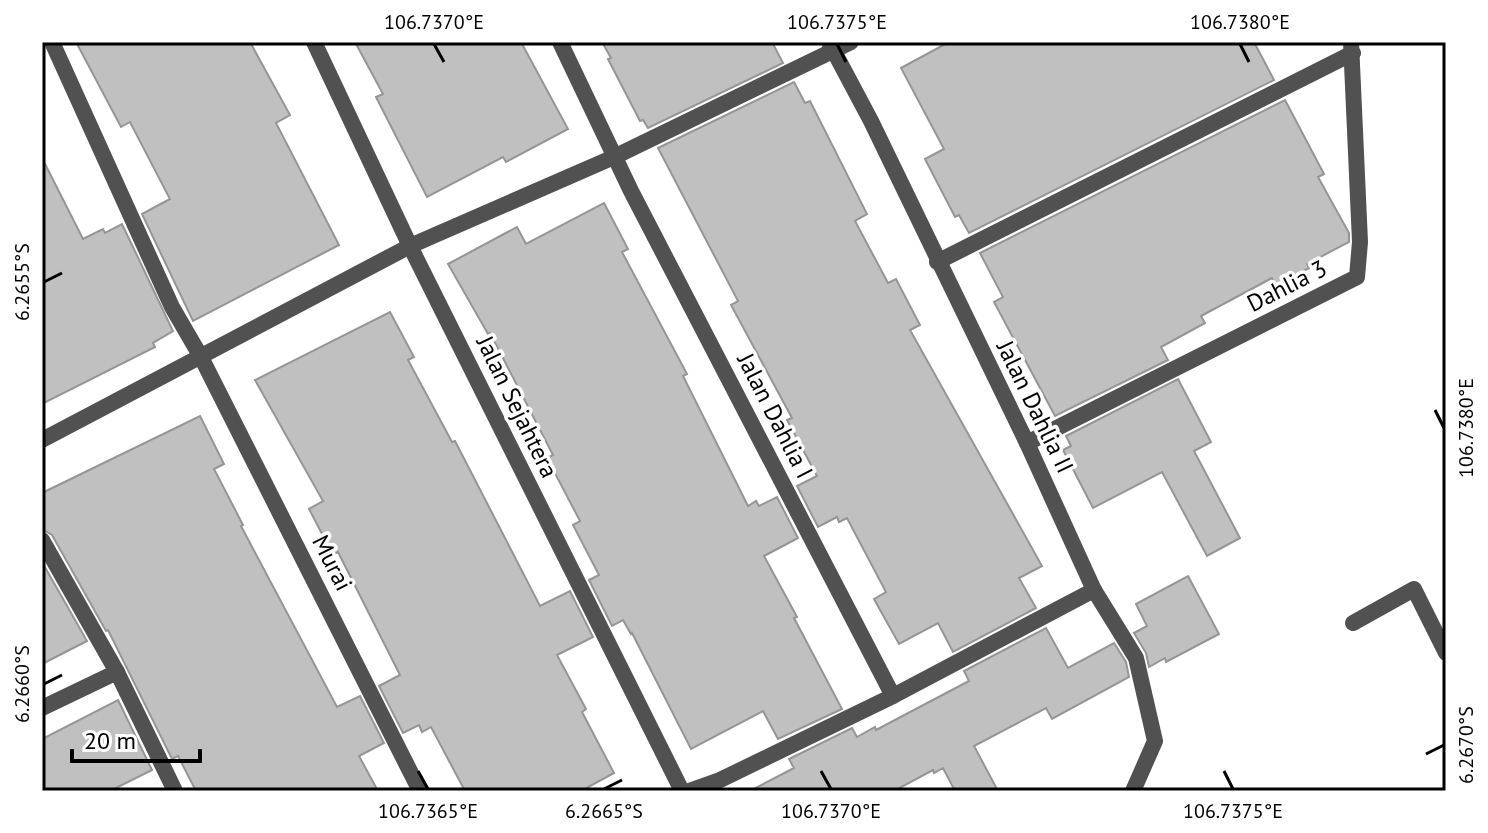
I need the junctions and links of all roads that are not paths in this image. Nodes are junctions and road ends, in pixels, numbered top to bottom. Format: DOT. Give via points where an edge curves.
graph roads {
  1 [pos="52,42"];
  2 [pos="314,42"];
  3 [pos="560,42"];
  4 [pos="851,42"];
  5 [pos="831,46"];
  6 [pos="1352,48"];
  7 [pos="614,157"];
  8 [pos="410,246"];
  9 [pos="937,262"];
  10 [pos="201,357"];
  11 [pos="42,440"];
  12 [pos="1027,443"];
  13 [pos="42,540"];
  14 [pos="1094,590"];
  15 [pos="1353,623"];
  16 [pos="1446,653"];
  17 [pos="117,672"];
  18 [pos="893,696"];
  19 [pos="42,708"];
  20 [pos="175,791"];
  21 [pos="420,791"];
  22 [pos="682,791"];
  23 [pos="689,791"];
  24 [pos="1133,791"];
  1 -- 10 [label="street, Murai" via="172,307"];
  2 -- 8 [label="street, Jalan Sejahtera"];
  3 -- 7 [label="street, Jalan Dahlia I"];
  4 -- 5 [label="street"];
  5 -- 7 [label="street"];
  5 -- 9 [label="street, Jalan Dahlia II"];
  6 -- 9 [label="street"];
  6 -- 12 [label="street, Dahlia 3" via="1357,277"];
  7 -- 8 [label="street"];
  7 -- 18 [label="street, Jalan Dahlia I"];
  8 -- 10 [label="street"];
  8 -- 22 [label="street, Jalan Sejahtera"];
  9 -- 12 [label="street, Jalan Dahlia II"];
  10 -- 11 [label="street"];
  10 -- 21 [label="street, Murai"];
  12 -- 14 [label="street, Jalan Dahlia II"];
  13 -- 17 [label="street"];
  14 -- 18 [label="street"];
  14 -- 24 [label="street, Jalan Dahlia II" via="1136,658 1155,741"];
  15 -- 16 [label="street" via="1414,589"];
  17 -- 19 [label="street"];
  17 -- 20 [label="street"];
  18 -- 23 [label="street"];
}
